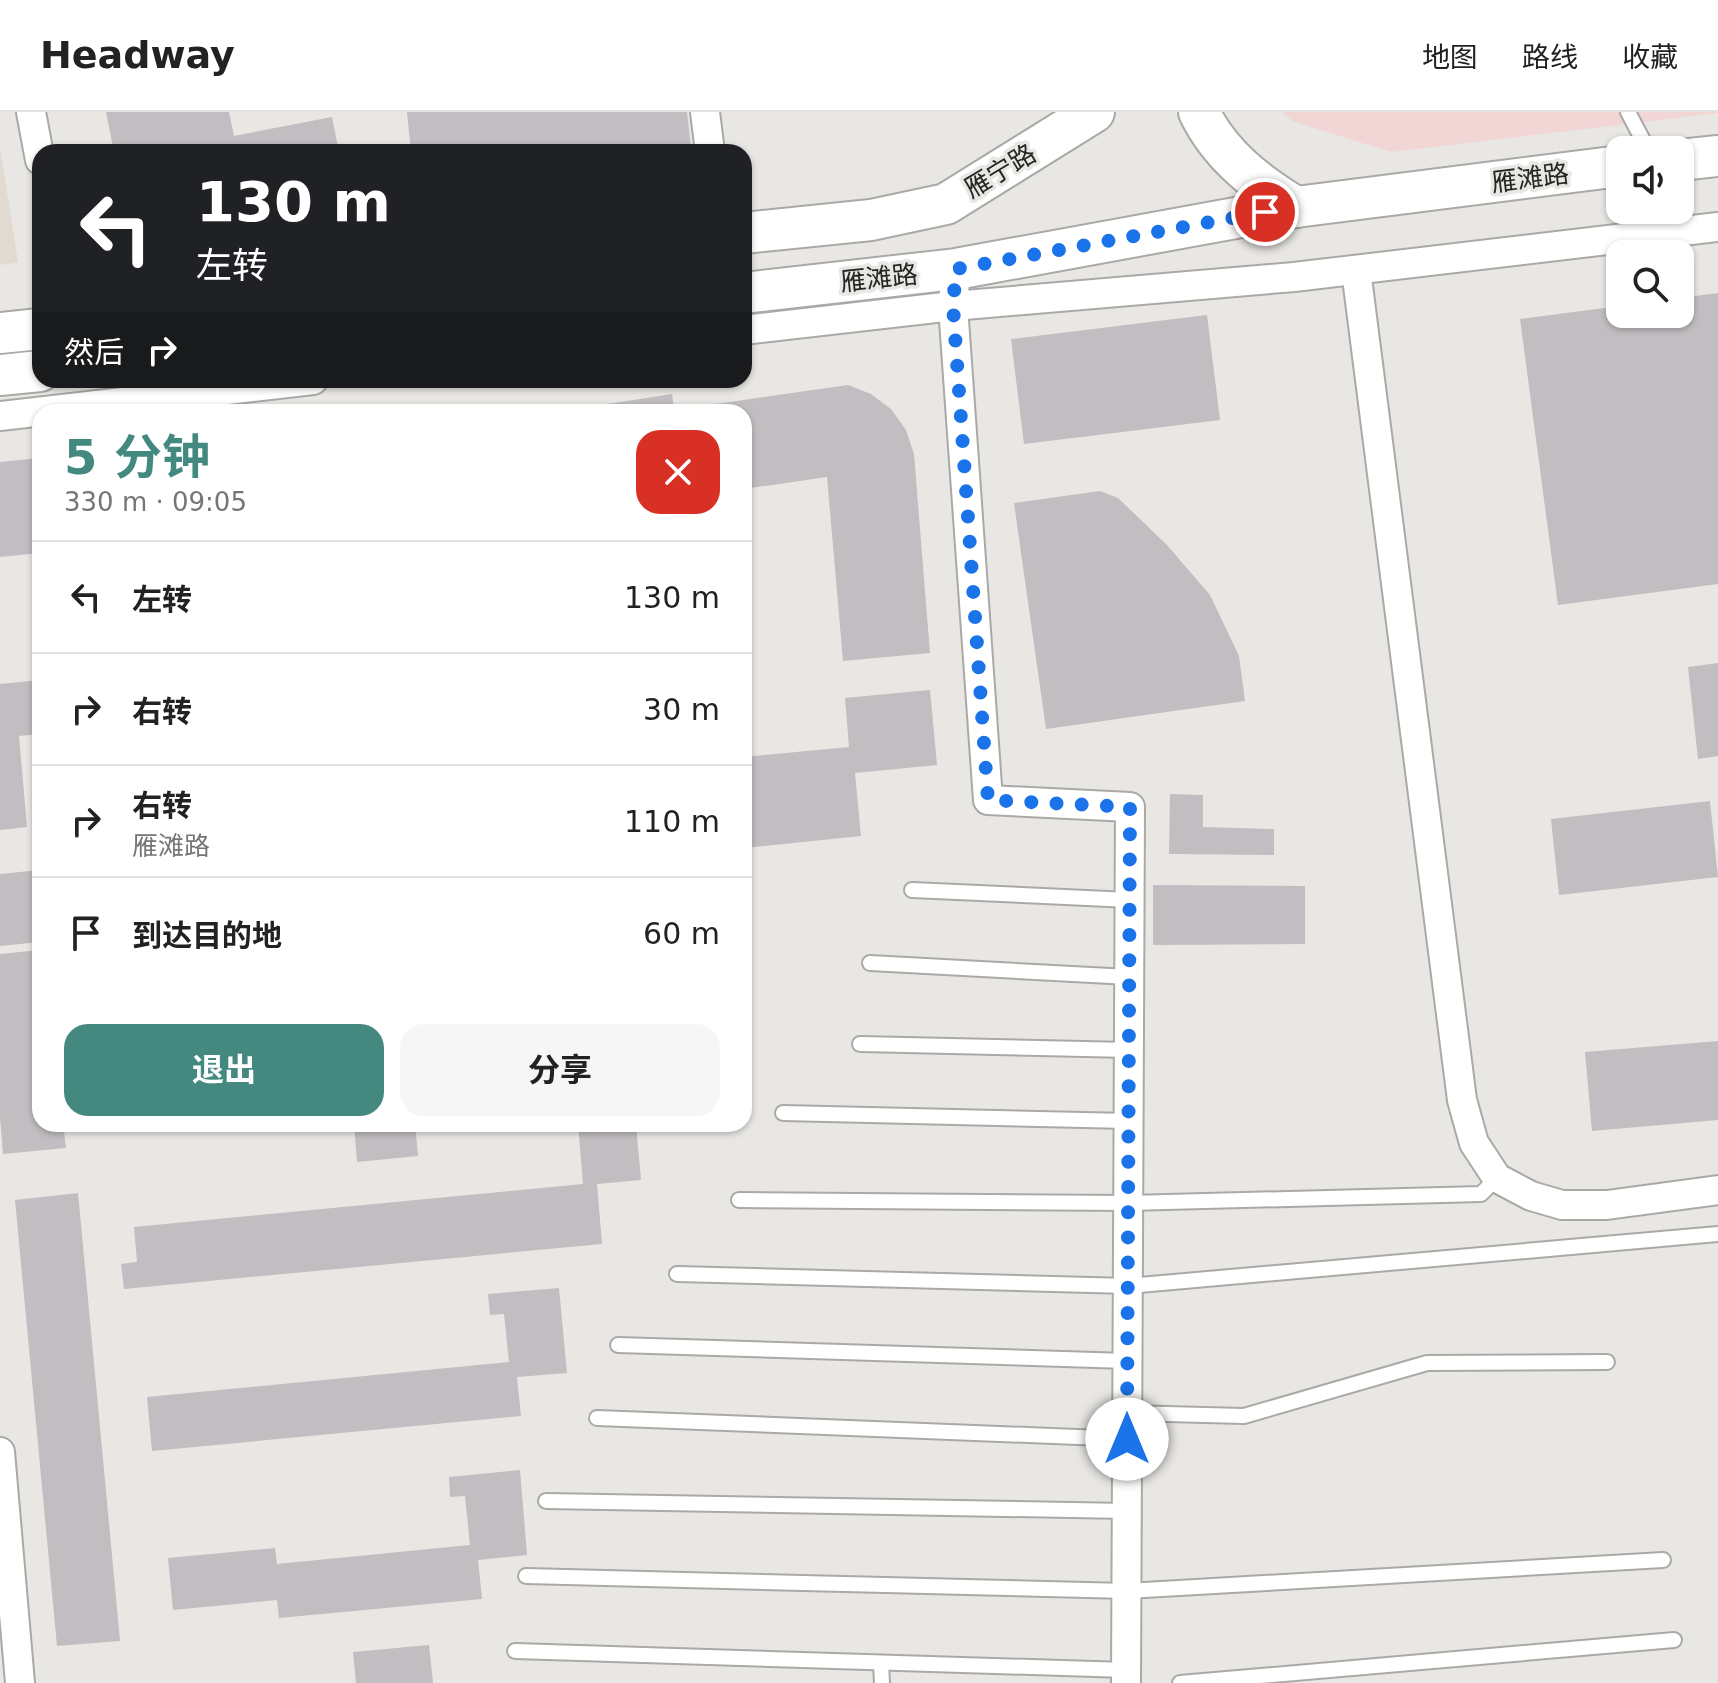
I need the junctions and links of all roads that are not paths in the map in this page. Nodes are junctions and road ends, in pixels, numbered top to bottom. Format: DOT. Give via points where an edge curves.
graph roads {
  1 [pos="31,112"];
  2 [pos="705,112"];
  3 [pos="1094,112"];
  4 [pos="1199,112"];
  5 [pos="1628,112"];
  6 [pos="1641,136"];
  7 [pos="37,144"];
  8 [pos="709,144"];
  9 [pos="1718,156"];
  10 [pos="1694,159"];
  11 [pos="1606,168"];
  12 [pos="1296,207"];
  13 [pos="1718,227"];
  14 [pos="752,232"];
  15 [pos="1356,270"];
  16 [pos="954,288"];
  17 [pos="752,293"];
  18 [pos="752,328"];
  19 [pos="32,330"];
  20 [pos="0,333"];
  21 [pos="32,372"];
  22 [pos="0,375"];
  23 [pos="243,388"];
  24 [pos="104,404"];
  25 [pos="32,412"];
  26 [pos="0,416"];
  27 [pos="912,890"];
  28 [pos="1130,900"];
  29 [pos="870,963"];
  30 [pos="1129,977"];
  31 [pos="860,1044"];
  32 [pos="1129,1050"];
  33 [pos="783,1113"];
  34 [pos="1128,1121"];
  35 [pos="1497,1178"];
  36 [pos="1718,1190"];
  37 [pos="739,1200"];
  38 [pos="1128,1203"];
  39 [pos="1718,1234"];
  40 [pos="677,1274"];
  41 [pos="1128,1286"];
  42 [pos="618,1345"];
  43 [pos="1127,1361"];
  44 [pos="1607,1362"];
  45 [pos="597,1418"];
  46 [pos="1127,1426"];
  47 [pos="0,1452"];
  48 [pos="546,1501"];
  49 [pos="1127,1511"];
  50 [pos="1663,1560"];
  51 [pos="526,1576"];
  52 [pos="1127,1591"];
  53 [pos="6,1597"];
  54 [pos="1674,1640"];
  55 [pos="515,1651"];
  56 [pos="881,1663"];
  57 [pos="1126,1677"];
  58 [pos="20,1683"];
  59 [pos="882,1683"];
  60 [pos="1180,1683"];
  1 -- 7 [label="street"];
  2 -- 8 [label="street"];
  3 -- 14 [label="main road, 雁宁路" via="946,204 871,220"];
  4 -- 12 [label="main road" via="1245,172"];
  5 -- 6 [label="lane"];
  9 -- 10 [label="main road"];
  11 -- 12 [label="main road, 雁滩路"];
  12 -- 16 [label="main road, 雁滩路"];
  13 -- 15 [label="street"];
  15 -- 16 [label="street"];
  15 -- 35 [label="street" via="1462,1100 1474,1143"];
  16 -- 17 [label="main road, 雁滩路"];
  16 -- 18 [label="street"];
  16 -- 28 [label="street" via="988,800 1130,807"];
  19 -- 20 [label="main road"];
  21 -- 22 [label="main road"];
  23 -- 24 [label="street"];
  25 -- 26 [label="street"];
  27 -- 28 [label="lane"];
  28 -- 30 [label="street"];
  29 -- 30 [label="lane"];
  30 -- 32 [label="street"];
  31 -- 32 [label="lane"];
  32 -- 34 [label="street"];
  33 -- 34 [label="lane"];
  34 -- 38 [label="street"];
  35 -- 36 [label="street" via="1562,1205 1607,1205"];
  35 -- 38 [label="lane" via="1481,1194"];
  37 -- 38 [label="lane"];
  38 -- 41 [label="street"];
  39 -- 41 [label="lane"];
  40 -- 41 [label="lane"];
  41 -- 43 [label="street"];
  42 -- 43 [label="lane"];
  43 -- 46 [label="street"];
  44 -- 46 [label="lane" via="1427,1363 1244,1416"];
  45 -- 46 [label="lane"];
  46 -- 49 [label="street"];
  47 -- 53 [label="street"];
  48 -- 49 [label="lane"];
  49 -- 52 [label="street"];
  50 -- 52 [label="lane"];
  51 -- 52 [label="lane"];
  52 -- 57 [label="street"];
  53 -- 58 [label="street"];
  54 -- 60 [label="lane"];
  55 -- 56 [label="lane"];
  56 -- 57 [label="lane"];
  56 -- 59 [label="lane"];
}
